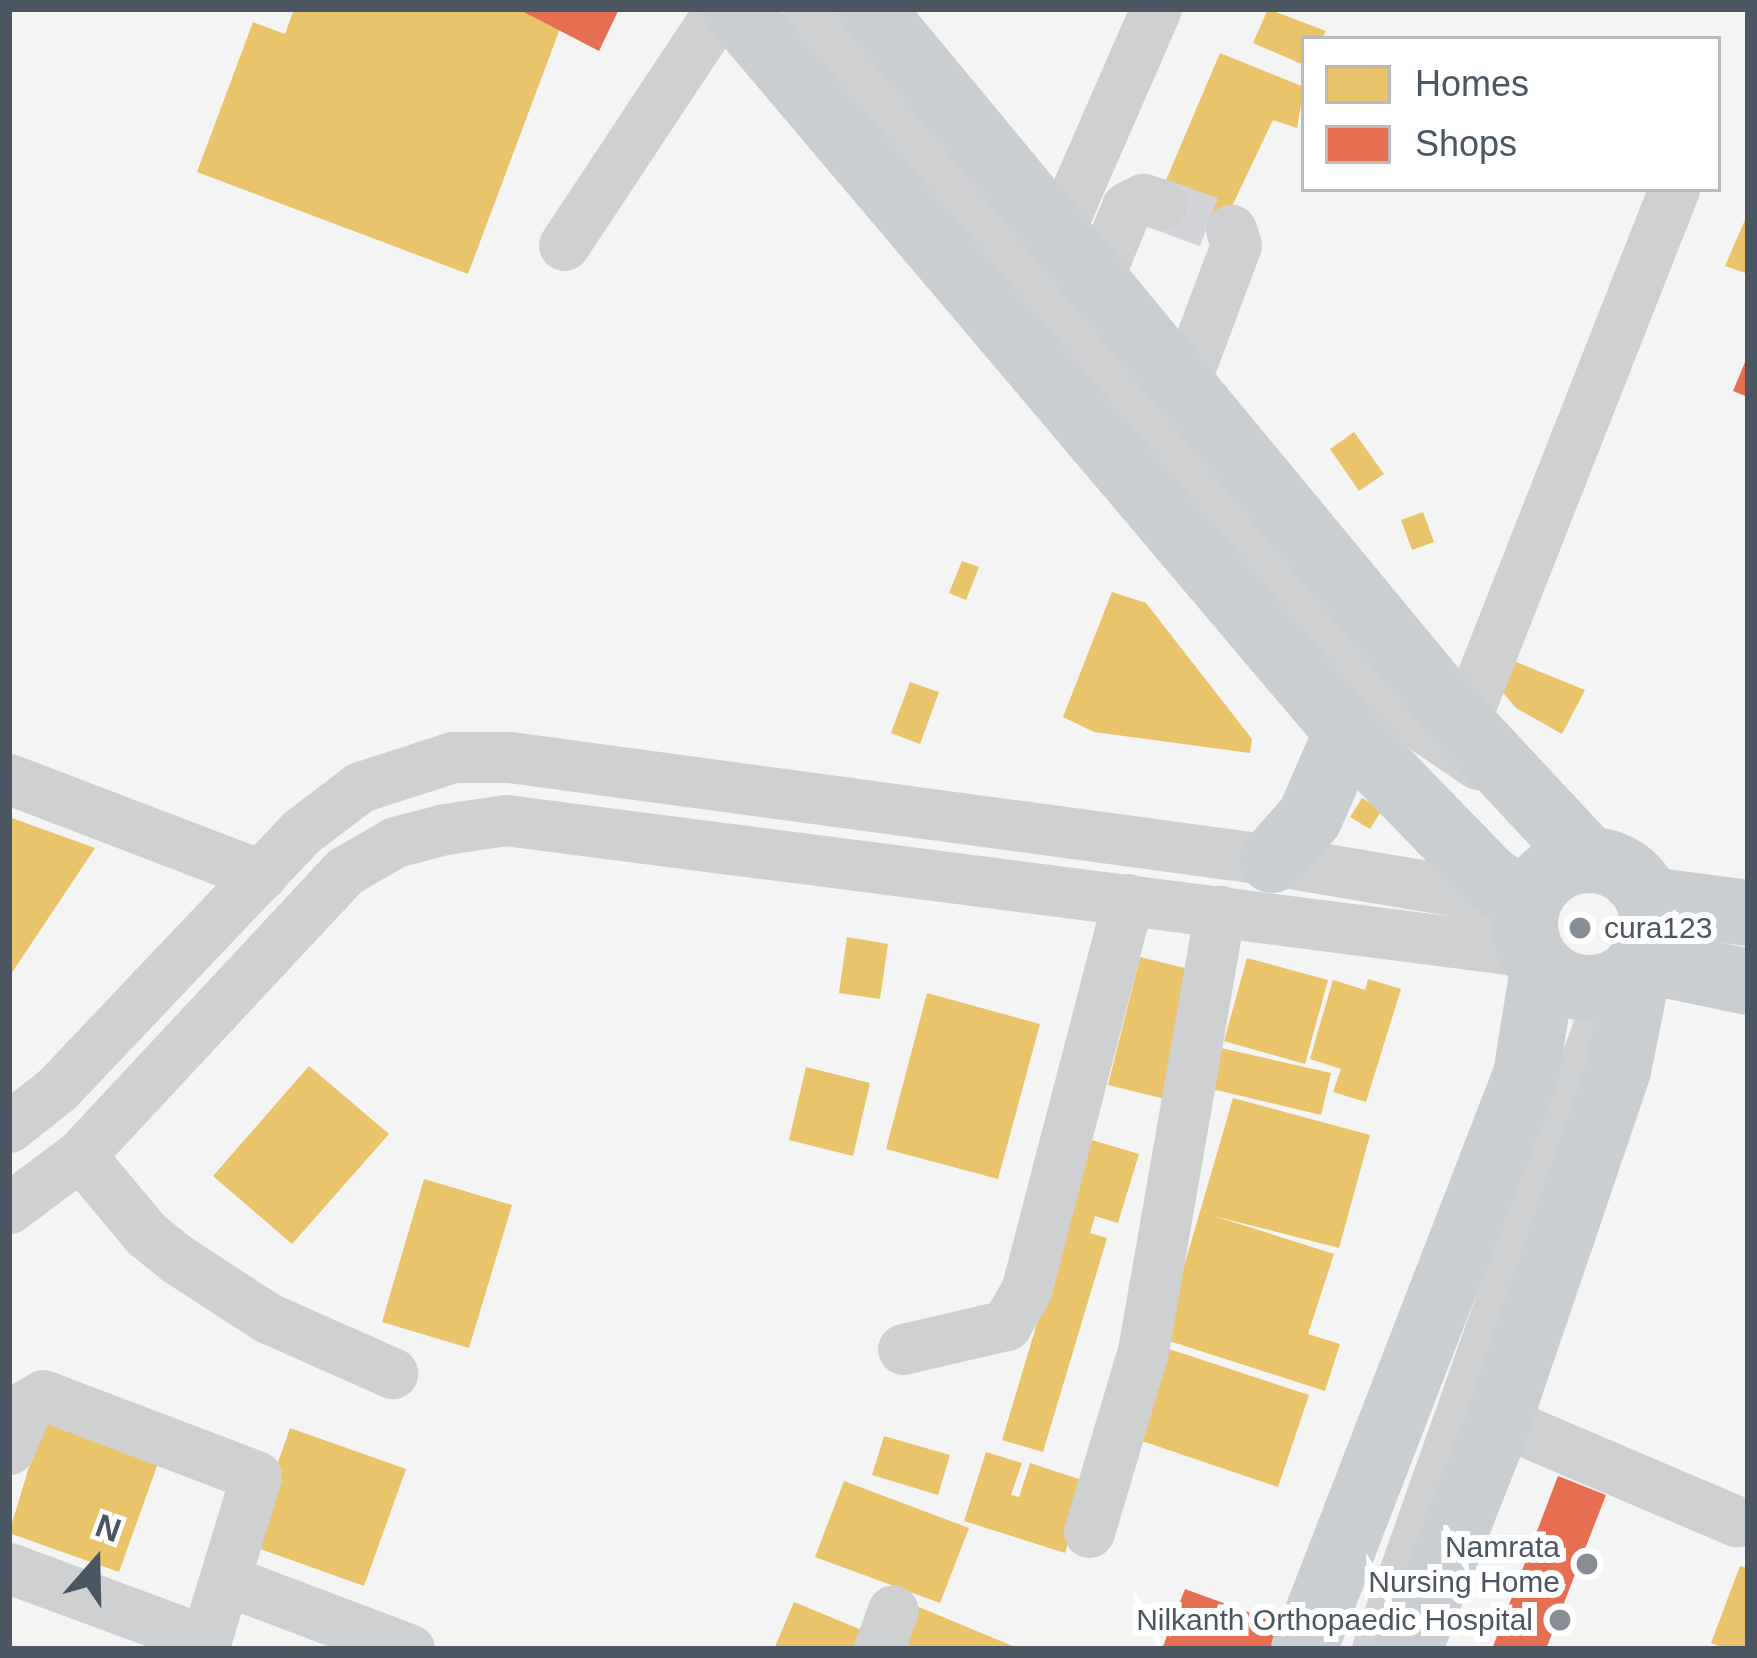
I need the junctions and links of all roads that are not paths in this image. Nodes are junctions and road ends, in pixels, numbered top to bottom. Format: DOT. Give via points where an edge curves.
graph roads {
  1 [pos="720,9"];
  2 [pos="735,9"];
  3 [pos="807,9"];
  4 [pos="871,9"];
  5 [pos="1156,9"];
  6 [pos="1673,192"];
  7 [pos="1161,205"];
  8 [pos="1231,230"];
  9 [pos="564,244"];
  10 [pos="1077,257"];
  11 [pos="1184,384"];
  12 [pos="1351,701"];
  13 [pos="1463,725"];
  14 [pos="9,779"];
  15 [pos="1525,794"];
  16 [pos="1041,828"];
  17 [pos="1272,860"];
  18 [pos="261,874"];
  19 [pos="1033,886"];
  20 [pos="1128,899"];
  21 [pos="1220,910"];
  22 [pos="1748,913"];
  23 [pos="1584,948"];
  24 [pos="1748,982"];
  25 [pos="9,1126"];
  26 [pos="80,1155"];
  27 [pos="9,1208"];
  28 [pos="903,1349"];
  29 [pos="392,1372"];
  30 [pos="1499,1420"];
  31 [pos="9,1449"];
  32 [pos="1736,1521"];
  33 [pos="1089,1532"];
  34 [pos="9,1568"];
  35 [pos="226,1580"];
  36 [pos="204,1645"];
  37 [pos="409,1649"];
  38 [pos="1304,1649"];
  39 [pos="1343,1649"];
  40 [pos="1377,1649"];
  41 [pos="1409,1649"];
  1 -- 9 [label="street"];
  2 -- 12 [label="main road"];
  3 -- 12 [label="street"];
  4 -- 10 [label="main road"];
  5 -- 10 [label="street"];
  6 -- 13 [label="street"];
  7 -- 10 [label="street" via="1143,199 1127,207"];
  8 -- 11 [label="street" via="1236,245"];
  10 -- 11 [label="main road"];
  11 -- 13 [label="main road"];
  12 -- 15 [label="street" via="1398,710"];
  12 -- 17 [label="main road" via="1310,818"];
  12 -- 23 [label="main road" via="1472,861"];
  13 -- 15 [label="main road"];
  14 -- 18 [label="street"];
  15 -- 23 [label="main road" via="1589,860 1549,874"];
  16 -- 17 [label="street"];
  16 -- 18 [label="street" via="510,757 453,757 360,787"];
  16 -- 19 [label="street"];
  17 -- 23 [label="street" via="1452,890"];
  18 -- 25 [label="street" via="57,1089"];
  19 -- 20 [label="street"];
  19 -- 26 [label="street" via="506,820 395,842 320,894"];
  20 -- 21 [label="street"];
  20 -- 28 [label="street" via="1026,1291 1006,1325"];
  21 -- 23 [label="street"];
  21 -- 33 [label="street" via="1143,1351"];
  22 -- 23 [label="main road"];
  23 -- 24 [label="main road"];
  23 -- 30 [label="main road" via="1618,1070"];
  23 -- 38 [label="main road" via="1526,1076"];
  23 -- 39 [label="street" via="1553,1098"];
  23 -- 40 [label="street"];
  26 -- 27 [label="street"];
  26 -- 29 [label="street" via="146,1234 177,1258 268,1318"];
  30 -- 32 [label="street"];
  30 -- 41 [label="main road"];
  31 -- 35 [label="street" via="28,1404 44,1395 256,1476"];
  34 -- 36 [label="street"];
  35 -- 36 [label="street"];
  35 -- 37 [label="street"];
}
